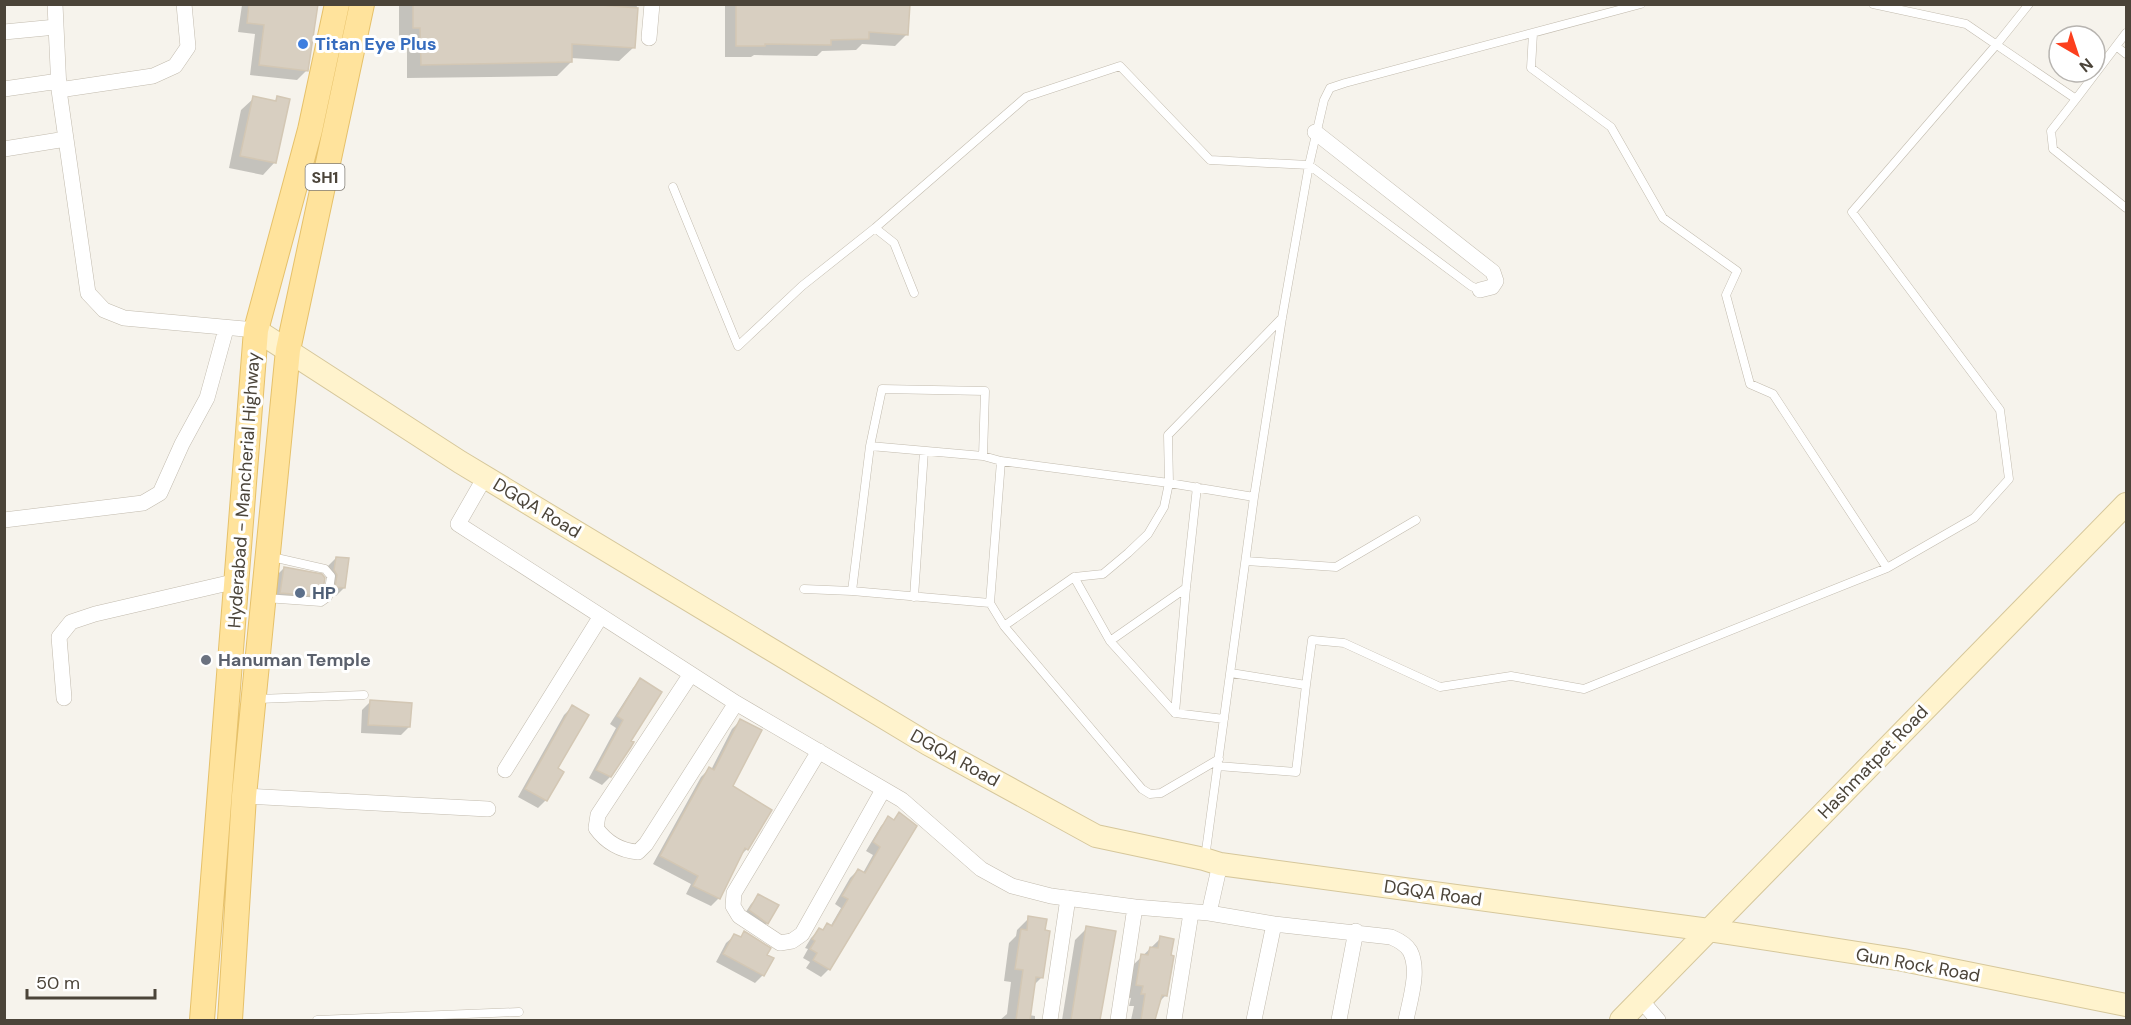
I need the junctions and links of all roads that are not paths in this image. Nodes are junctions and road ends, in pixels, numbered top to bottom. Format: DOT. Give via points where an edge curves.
graph roads {
  1 [pos="55,4"];
  2 [pos="184,4"];
  3 [pos="337,4"];
  4 [pos="362,4"];
  5 [pos="652,4"];
  6 [pos="1641,4"];
  7 [pos="1873,4"];
  8 [pos="2029,4"];
  9 [pos="56,27"];
  10 [pos="4,32"];
  11 [pos="1533,33"];
  12 [pos="2127,33"];
  13 [pos="650,38"];
  14 [pos="1996,44"];
  15 [pos="2116,46"];
  16 [pos="2127,54"];
  17 [pos="59,86"];
  18 [pos="4,89"];
  19 [pos="2076,99"];
  20 [pos="1316,132"];
  21 [pos="66,139"];
  22 [pos="4,149"];
  23 [pos="1309,165"];
  24 [pos="673,187"];
  25 [pos="2127,208"];
  26 [pos="875,228"];
  27 [pos="1480,290"];
  28 [pos="914,292"];
  29 [pos="1282,318"];
  30 [pos="226,329"];
  31 [pos="256,330"];
  32 [pos="288,350"];
  33 [pos="870,446"];
  34 [pos="924,450"];
  35 [pos="982,456"];
  36 [pos="1001,462"];
  37 [pos="485,477"];
  38 [pos="1169,483"];
  39 [pos="1197,487"];
  40 [pos="1254,497"];
  41 [pos="2127,504"];
  42 [pos="4,520"];
  43 [pos="1416,520"];
  44 [pos="267,556"];
  45 [pos="1246,561"];
  46 [pos="1887,567"];
  47 [pos="1074,577"];
  48 [pos="237,581"];
  49 [pos="1186,588"];
  50 [pos="804,589"];
  51 [pos="852,591"];
  52 [pos="914,597"];
  53 [pos="264,598"];
  54 [pos="990,603"];
  55 [pos="601,616"];
  56 [pos="1004,626"];
  57 [pos="1110,641"];
  58 [pos="691,674"];
  59 [pos="1231,674"];
  60 [pos="1306,685"];
  61 [pos="364,695"];
  62 [pos="64,698"];
  63 [pos="253,699"];
  64 [pos="736,703"];
  65 [pos="1175,713"];
  66 [pos="1224,719"];
  67 [pos="819,751"];
  68 [pos="1219,763"];
  69 [pos="505,770"];
  70 [pos="883,790"];
  71 [pos="244,796"];
  72 [pos="488,808"];
  73 [pos="1212,862"];
  74 [pos="1068,898"];
  75 [pos="1135,907"];
  76 [pos="1191,913"];
  77 [pos="1209,913"];
  78 [pos="1274,924"];
  79 [pos="1709,930"];
  80 [pos="1356,931"];
  81 [pos="1641,1000"];
  82 [pos="2127,1005"];
  83 [pos="519,1012"];
  84 [pos="369,1019"];
  85 [pos="202,1020"];
  86 [pos="230,1020"];
  87 [pos="317,1020"];
  88 [pos="1050,1020"];
  89 [pos="1118,1020"];
  90 [pos="1174,1020"];
  91 [pos="1254,1020"];
  92 [pos="1339,1020"];
  93 [pos="1406,1020"];
  94 [pos="1621,1020"];
  95 [pos="1658,1020"];
  1 -- 9 [label="street"];
  2 -- 17 [label="street" via="188,47 175,66 153,76"];
  3 -- 31 [label="main road, Hyderabad - Mancherial Highway / SH1" via="310,130"];
  4 -- 32 [label="main road, Hyderabad - Mancherial Highway / SH1"];
  5 -- 13 [label="street"];
  6 -- 11 [label="lane"];
  7 -- 14 [label="lane" via="1966,24"];
  8 -- 14 [label="lane"];
  9 -- 10 [label="street"];
  9 -- 17 [label="street"];
  11 -- 20 [label="lane" via="1330,88"];
  11 -- 46 [label="lane" via="1531,68 1611,127 1663,218 1737,271 1726,295 1750,384 1773,394"];
  12 -- 15 [label="lane"];
  14 -- 19 [label="lane"];
  14 -- 46 [label="lane" via="1852,212 2000,410 2009,479 1974,518"];
  15 -- 16 [label="lane"];
  15 -- 19 [label="lane"];
  17 -- 18 [label="street"];
  17 -- 21 [label="street"];
  19 -- 25 [label="lane" via="2051,131 2053,149"];
  20 -- 23 [label="lane"];
  20 -- 27 [label="street" via="1493,272 1496,281 1492,287"];
  21 -- 22 [label="street"];
  21 -- 30 [label="street" via="88,292 104,310 124,318"];
  23 -- 26 [label="lane" via="1210,160 1120,66 1026,97"];
  23 -- 27 [label="lane"];
  23 -- 29 [label="lane"];
  24 -- 26 [label="lane" via="738,346 802,286"];
  26 -- 28 [label="lane" via="894,243"];
  29 -- 38 [label="lane" via="1168,435"];
  29 -- 40 [label="lane"];
  30 -- 31 [label="street"];
  30 -- 42 [label="street" via="207,398 160,493 143,503"];
  31 -- 32 [label="main road, DGQA Road"];
  31 -- 48 [label="main road, Hyderabad - Mancherial Highway / SH1"];
  32 -- 37 [label="main road, DGQA Road"];
  32 -- 44 [label="main road, Hyderabad - Mancherial Highway / SH1"];
  33 -- 34 [label="lane"];
  33 -- 35 [label="lane" via="882,389 985,392"];
  33 -- 51 [label="lane"];
  34 -- 35 [label="lane"];
  34 -- 52 [label="lane"];
  35 -- 36 [label="lane"];
  36 -- 38 [label="lane"];
  36 -- 54 [label="lane"];
  37 -- 55 [label="street" via="458,524"];
  37 -- 73 [label="main road, DGQA Road" via="928,744 1096,836"];
  38 -- 39 [label="lane"];
  38 -- 47 [label="lane" via="1164,507 1148,534 1102,574"];
  39 -- 40 [label="lane"];
  39 -- 49 [label="lane"];
  40 -- 45 [label="lane"];
  41 -- 79 [label="main road, Hashmatpet Road"];
  43 -- 45 [label="lane" via="1336,567"];
  44 -- 53 [label="main road, Hyderabad - Mancherial Highway / SH1"];
  44 -- 53 [label="lane" via="325,569 331,576 325,601"];
  45 -- 59 [label="lane"];
  46 -- 60 [label="lane" via="1584,689 1511,676 1440,687 1344,643 1312,640"];
  47 -- 56 [label="lane"];
  47 -- 57 [label="lane"];
  48 -- 62 [label="street" via="71,622 59,637"];
  48 -- 85 [label="main road, Hyderabad - Mancherial Highway / SH1"];
  49 -- 57 [label="lane"];
  49 -- 65 [label="lane"];
  50 -- 51 [label="lane"];
  51 -- 52 [label="lane"];
  52 -- 54 [label="lane"];
  53 -- 63 [label="main road, Hyderabad - Mancherial Highway / SH1"];
  54 -- 56 [label="lane"];
  55 -- 58 [label="street"];
  55 -- 69 [label="street"];
  56 -- 68 [label="lane" via="1142,789 1150,794 1161,793"];
  57 -- 65 [label="lane"];
  58 -- 64 [label="street"];
  58 -- 64 [label="street" via="598,815 596,828 603,837 626,851 638,852 646,844"];
  59 -- 60 [label="lane"];
  59 -- 66 [label="lane"];
  60 -- 68 [label="lane" via="1296,772"];
  61 -- 63 [label="lane"];
  63 -- 71 [label="main road, Hyderabad - Mancherial Highway / SH1"];
  64 -- 67 [label="street"];
  65 -- 66 [label="lane"];
  66 -- 68 [label="lane"];
  67 -- 70 [label="street"];
  67 -- 70 [label="street" via="734,893 733,906 739,916 780,943 802,934"];
  68 -- 73 [label="lane"];
  70 -- 74 [label="street" via="916,811 981,869 1012,886"];
  71 -- 72 [label="street"];
  71 -- 86 [label="main road, Hyderabad - Mancherial Highway / SH1"];
  73 -- 77 [label="street"];
  73 -- 79 [label="main road, DGQA Road"];
  74 -- 75 [label="street"];
  74 -- 88 [label="street"];
  75 -- 76 [label="street"];
  75 -- 89 [label="street"];
  76 -- 77 [label="street"];
  76 -- 90 [label="street"];
  77 -- 78 [label="street"];
  78 -- 80 [label="street"];
  78 -- 91 [label="street"];
  79 -- 81 [label="main road, Hashmatpet Road"];
  79 -- 82 [label="main road, Gun Rock Road" via="1903,960"];
  80 -- 92 [label="street"];
  80 -- 93 [label="street" via="1391,937 1410,950 1414,964"];
  81 -- 94 [label="main road, Hashmatpet Road"];
  81 -- 95 [label="street"];
  83 -- 84 [label="lane"];
  84 -- 87 [label="lane"];
}
